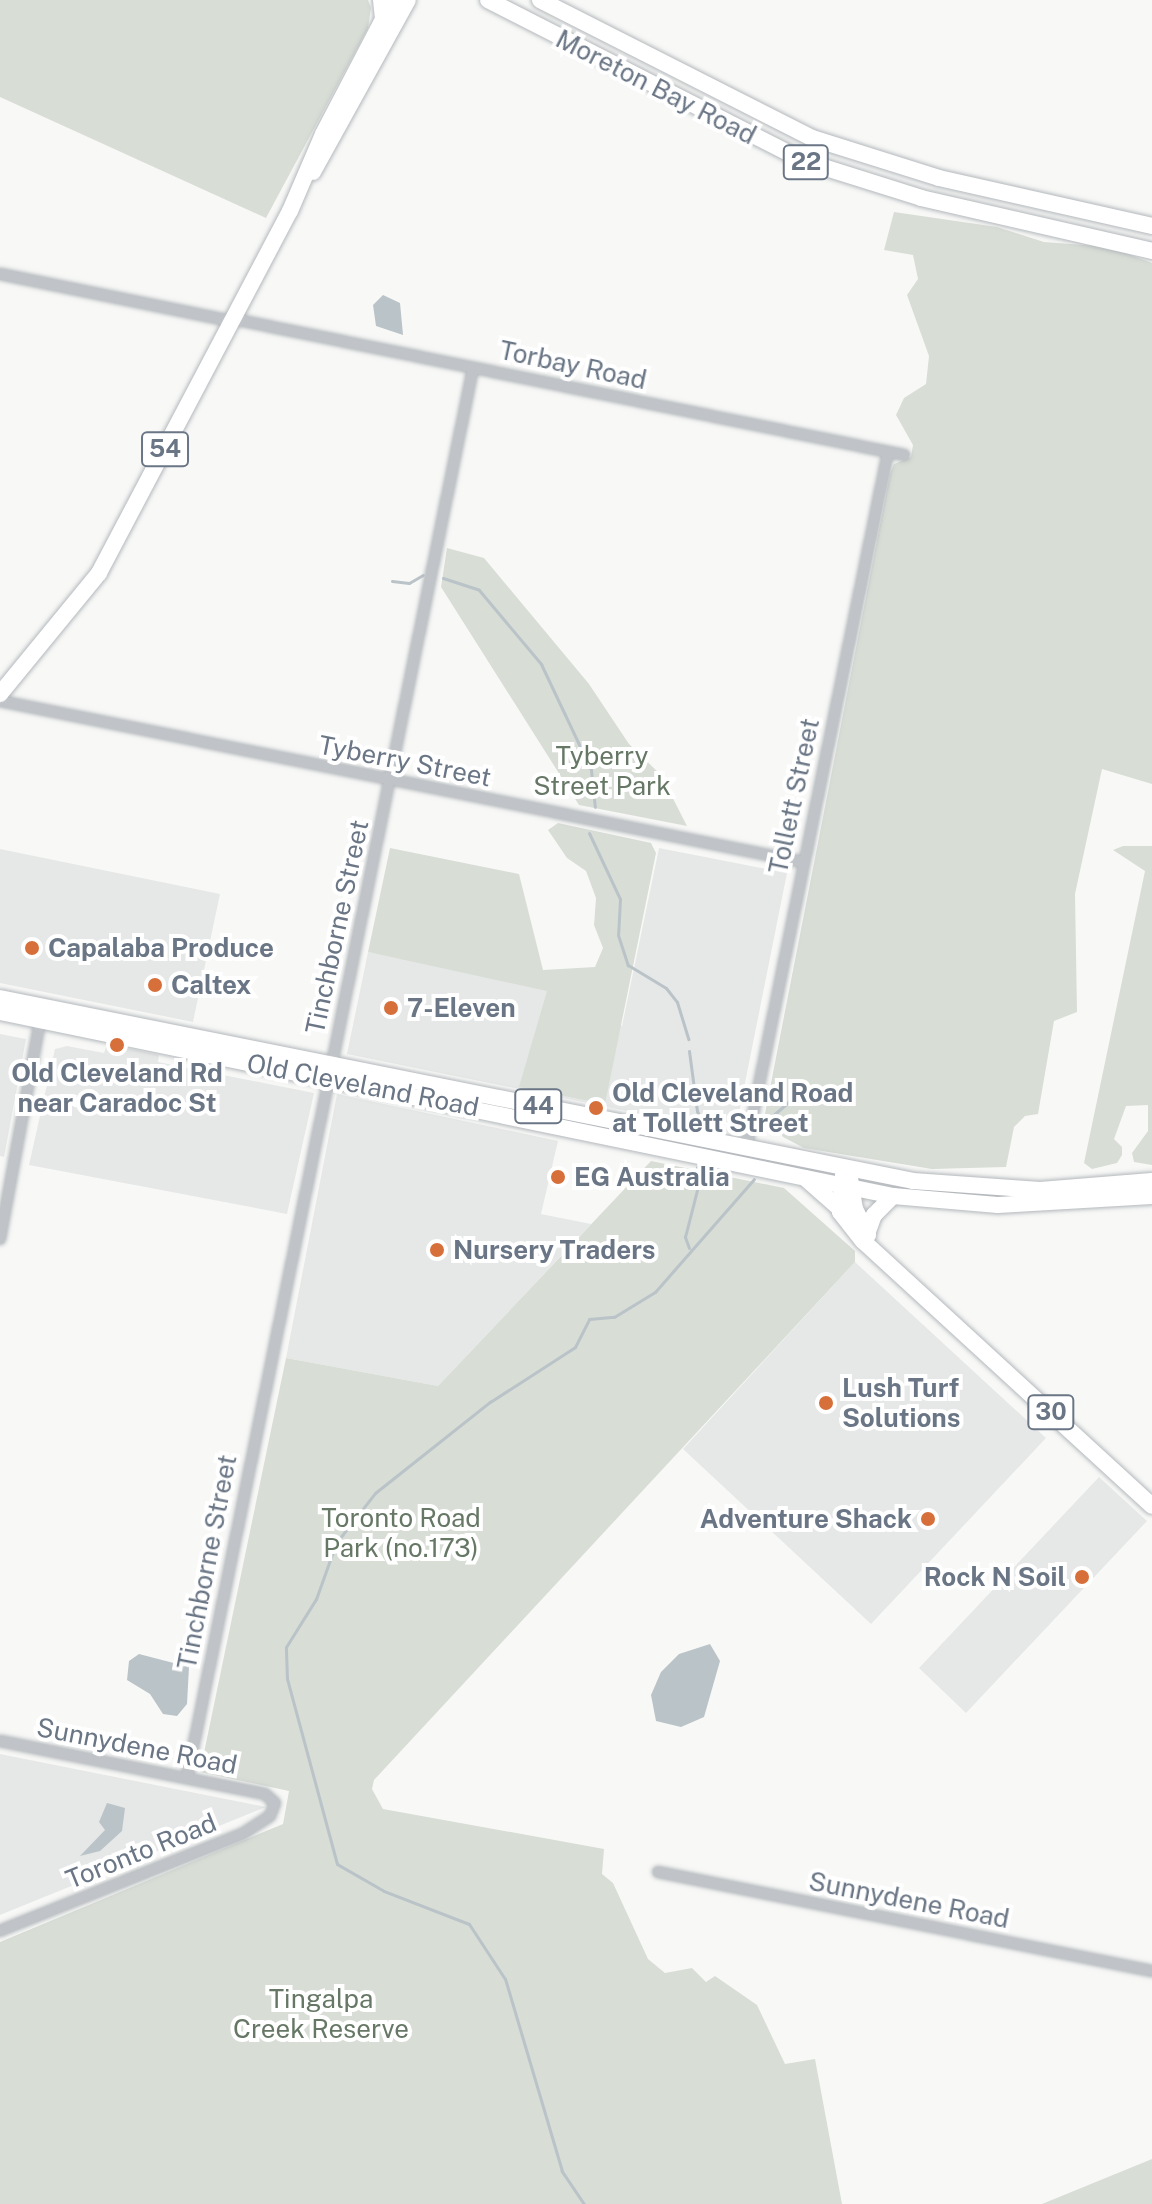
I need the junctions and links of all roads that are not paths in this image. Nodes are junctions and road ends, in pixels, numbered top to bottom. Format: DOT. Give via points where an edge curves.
graph roads {
  1 [pos="381,0"];
  2 [pos="393,0"];
  3 [pos="408,0"];
  4 [pos="488,0"];
  5 [pos="540,0"];
  6 [pos="383,18"];
  7 [pos="302,186"];
  8 [pos="1152,226"];
  9 [pos="1152,251"];
  10 [pos="0,274"];
  11 [pos="233,320"];
  12 [pos="473,368"];
  13 [pos="888,452"];
  14 [pos="904,455"];
  15 [pos="0,694"];
  16 [pos="0,701"];
  17 [pos="390,780"];
  18 [pos="803,862"];
  19 [pos="0,998"];
  20 [pos="0,1012"];
  21 [pos="40,1021"];
  22 [pos="329,1071"];
  23 [pos="746,1149"];
  24 [pos="805,1178"];
  25 [pos="846,1178"];
  26 [pos="1152,1181"];
  27 [pos="893,1196"];
  28 [pos="1152,1196"];
  29 [pos="839,1208"];
  30 [pos="867,1234"];
  31 [pos="0,1239"];
  32 [pos="877,1250"];
  33 [pos="1152,1506"];
  34 [pos="0,1741"];
  35 [pos="187,1778"];
  36 [pos="265,1794"];
  37 [pos="658,1872"];
  38 [pos="0,1931"];
  39 [pos="1152,1971"];
  1 -- 6 [label="main road"];
  2 -- 6 [label="main road, 54"];
  3 -- 7 [label="main road, 54" via="341,128"];
  4 -- 9 [label="main road, Moreton Bay Road / 22" via="717,121 818,167 934,202"];
  5 -- 8 [label="main road, Moreton Bay Road / 22" via="812,138 939,178"];
  6 -- 7 [label="main road, 54"];
  7 -- 11 [label="main road, 54"];
  10 -- 11 [label="street, Torbay Road"];
  11 -- 12 [label="street, Torbay Road"];
  11 -- 15 [label="main road, 54" via="99,573"];
  12 -- 13 [label="street, Torbay Road"];
  12 -- 17 [label="street, Tinchborne Street"];
  13 -- 14 [label="street, Torbay Road"];
  13 -- 18 [label="street, Tollett Street"];
  16 -- 17 [label="street, Tyberry Street"];
  17 -- 18 [label="street, Tyberry Street"];
  17 -- 22 [label="street, Tinchborne Street"];
  18 -- 23 [label="street, Tollett Street"];
  19 -- 22 [label="main road, Old Cleveland Road / 44"];
  20 -- 21 [label="main road, Old Cleveland Road / 44"];
  21 -- 22 [label="main road, Old Cleveland Road / 44"];
  21 -- 31 [label="street"];
  22 -- 23 [label="main road, Old Cleveland Road / 44"];
  22 -- 24 [label="main road, Old Cleveland Road / 44"];
  22 -- 35 [label="street, Tinchborne Street"];
  23 -- 25 [label="main road, Old Cleveland Road / 44"];
  24 -- 25 [label="main road, Old Cleveland Road"];
  24 -- 29 [label="main road, 44"];
  25 -- 26 [label="main road, Old Cleveland Road" via="988,1189"];
  25 -- 27 [label="main road, Old Cleveland Road"];
  25 -- 29 [label="main road"];
  25 -- 30 [label="main road"];
  27 -- 28 [label="main road, Old Cleveland Road" via="998,1205"];
  27 -- 30 [label="main road" via="874,1215"];
  29 -- 32 [label="main road, 30" via="863,1241"];
  30 -- 32 [label="main road, 30"];
  32 -- 33 [label="main road, 30"];
  34 -- 35 [label="street, Sunnydene Road"];
  35 -- 36 [label="street, Sunnydene Road"];
  36 -- 38 [label="street, Toronto Road" via="275,1803 256,1828"];
  37 -- 39 [label="street, Sunnydene Road"];
}
